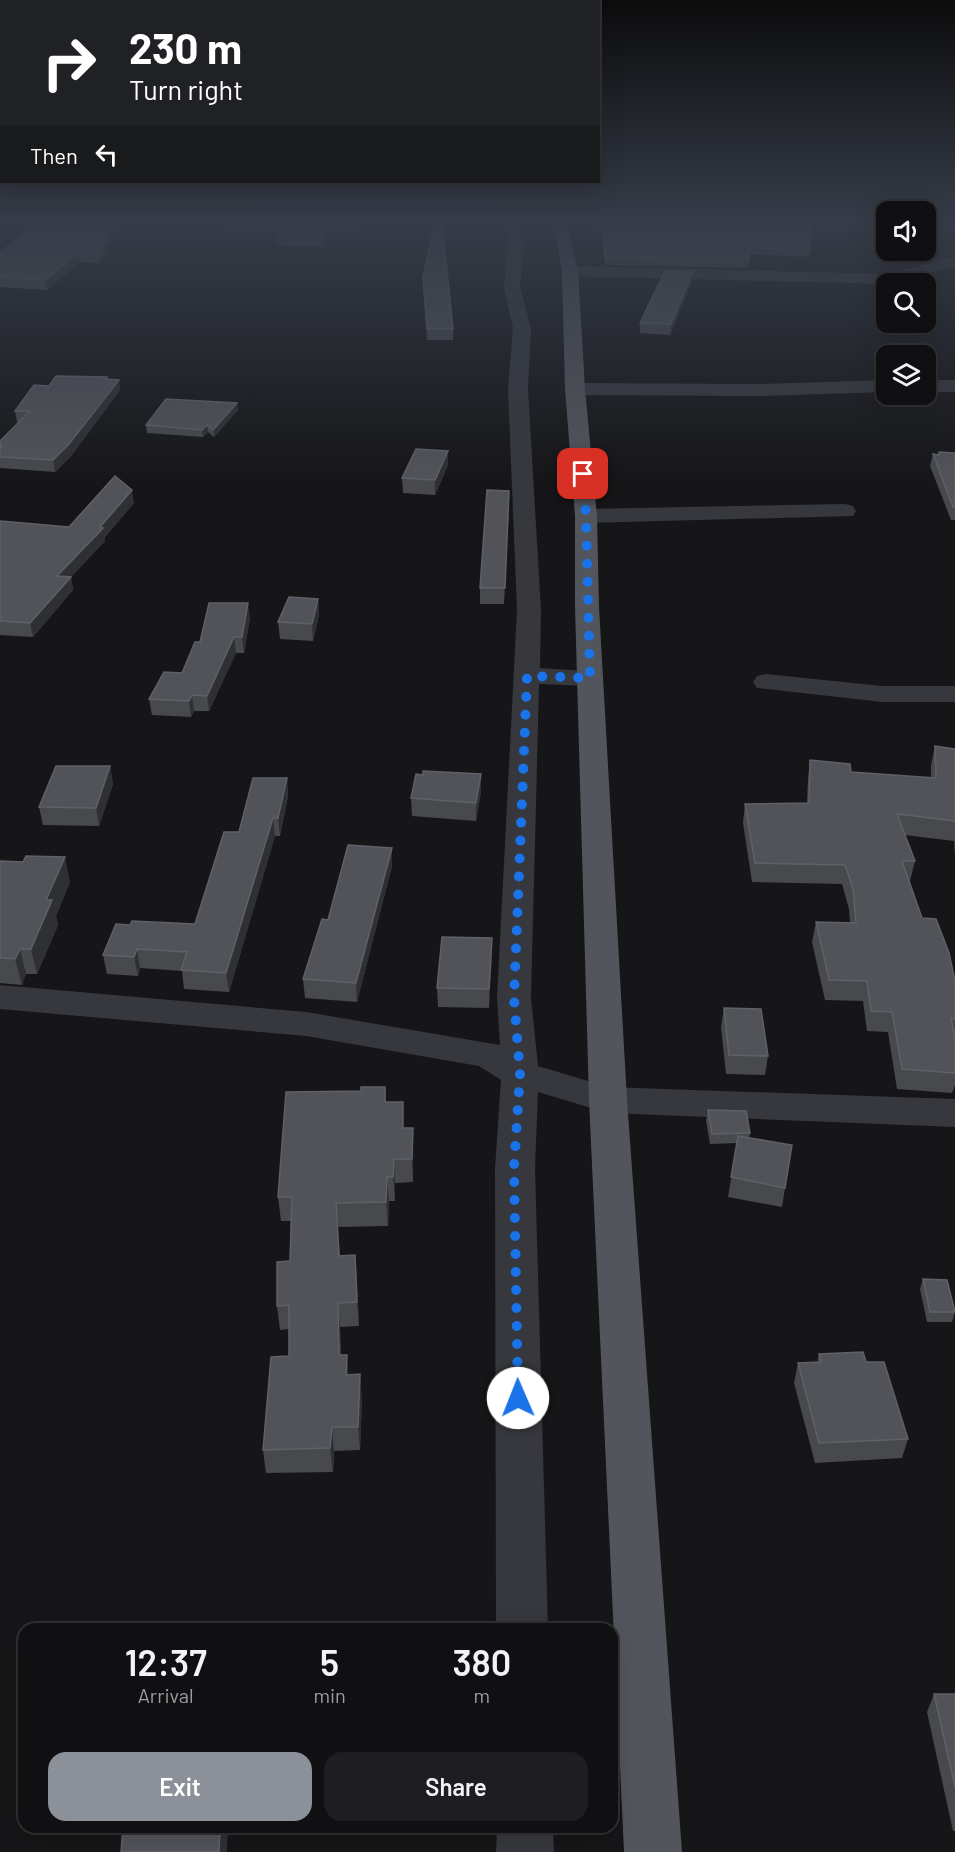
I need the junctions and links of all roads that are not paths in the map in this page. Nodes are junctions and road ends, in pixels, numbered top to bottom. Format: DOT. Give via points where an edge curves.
graph roads {
  1 [pos="515,308"];
  2 [pos="572,308"];
  3 [pos="876,386"];
  4 [pos="936,386"];
  5 [pos="955,386"];
  6 [pos="575,389"];
  7 [pos="845,511"];
  8 [pos="586,516"];
  9 [pos="527,676"];
  10 [pos="590,678"];
  11 [pos="766,682"];
  12 [pos="955,694"];
  13 [pos="0,998"];
  14 [pos="520,1074"];
  15 [pos="608,1100"];
  16 [pos="955,1113"];
  17 [pos="522,1623"];
  18 [pos="525,1833"];
  19 [pos="525,1852"];
  20 [pos="653,1852"];
  1 -- 9 [label="street" via="522,328 518,389 529,610"];
  2 -- 6 [label="main road"];
  3 -- 6 [label="street"];
  4 -- 5 [label="street"];
  6 -- 8 [label="main road"];
  7 -- 8 [label="street"];
  8 -- 10 [label="main road"];
  9 -- 10 [label="street"];
  9 -- 14 [label="street" via="514,998"];
  10 -- 15 [label="main road"];
  11 -- 12 [label="street" via="882,694"];
  13 -- 14 [label="street" via="306,1024 489,1055"];
  14 -- 15 [label="street"];
  14 -- 17 [label="street" via="514,1168"];
  15 -- 16 [label="street"];
  15 -- 20 [label="main road"];
  18 -- 19 [label="street"];
}
